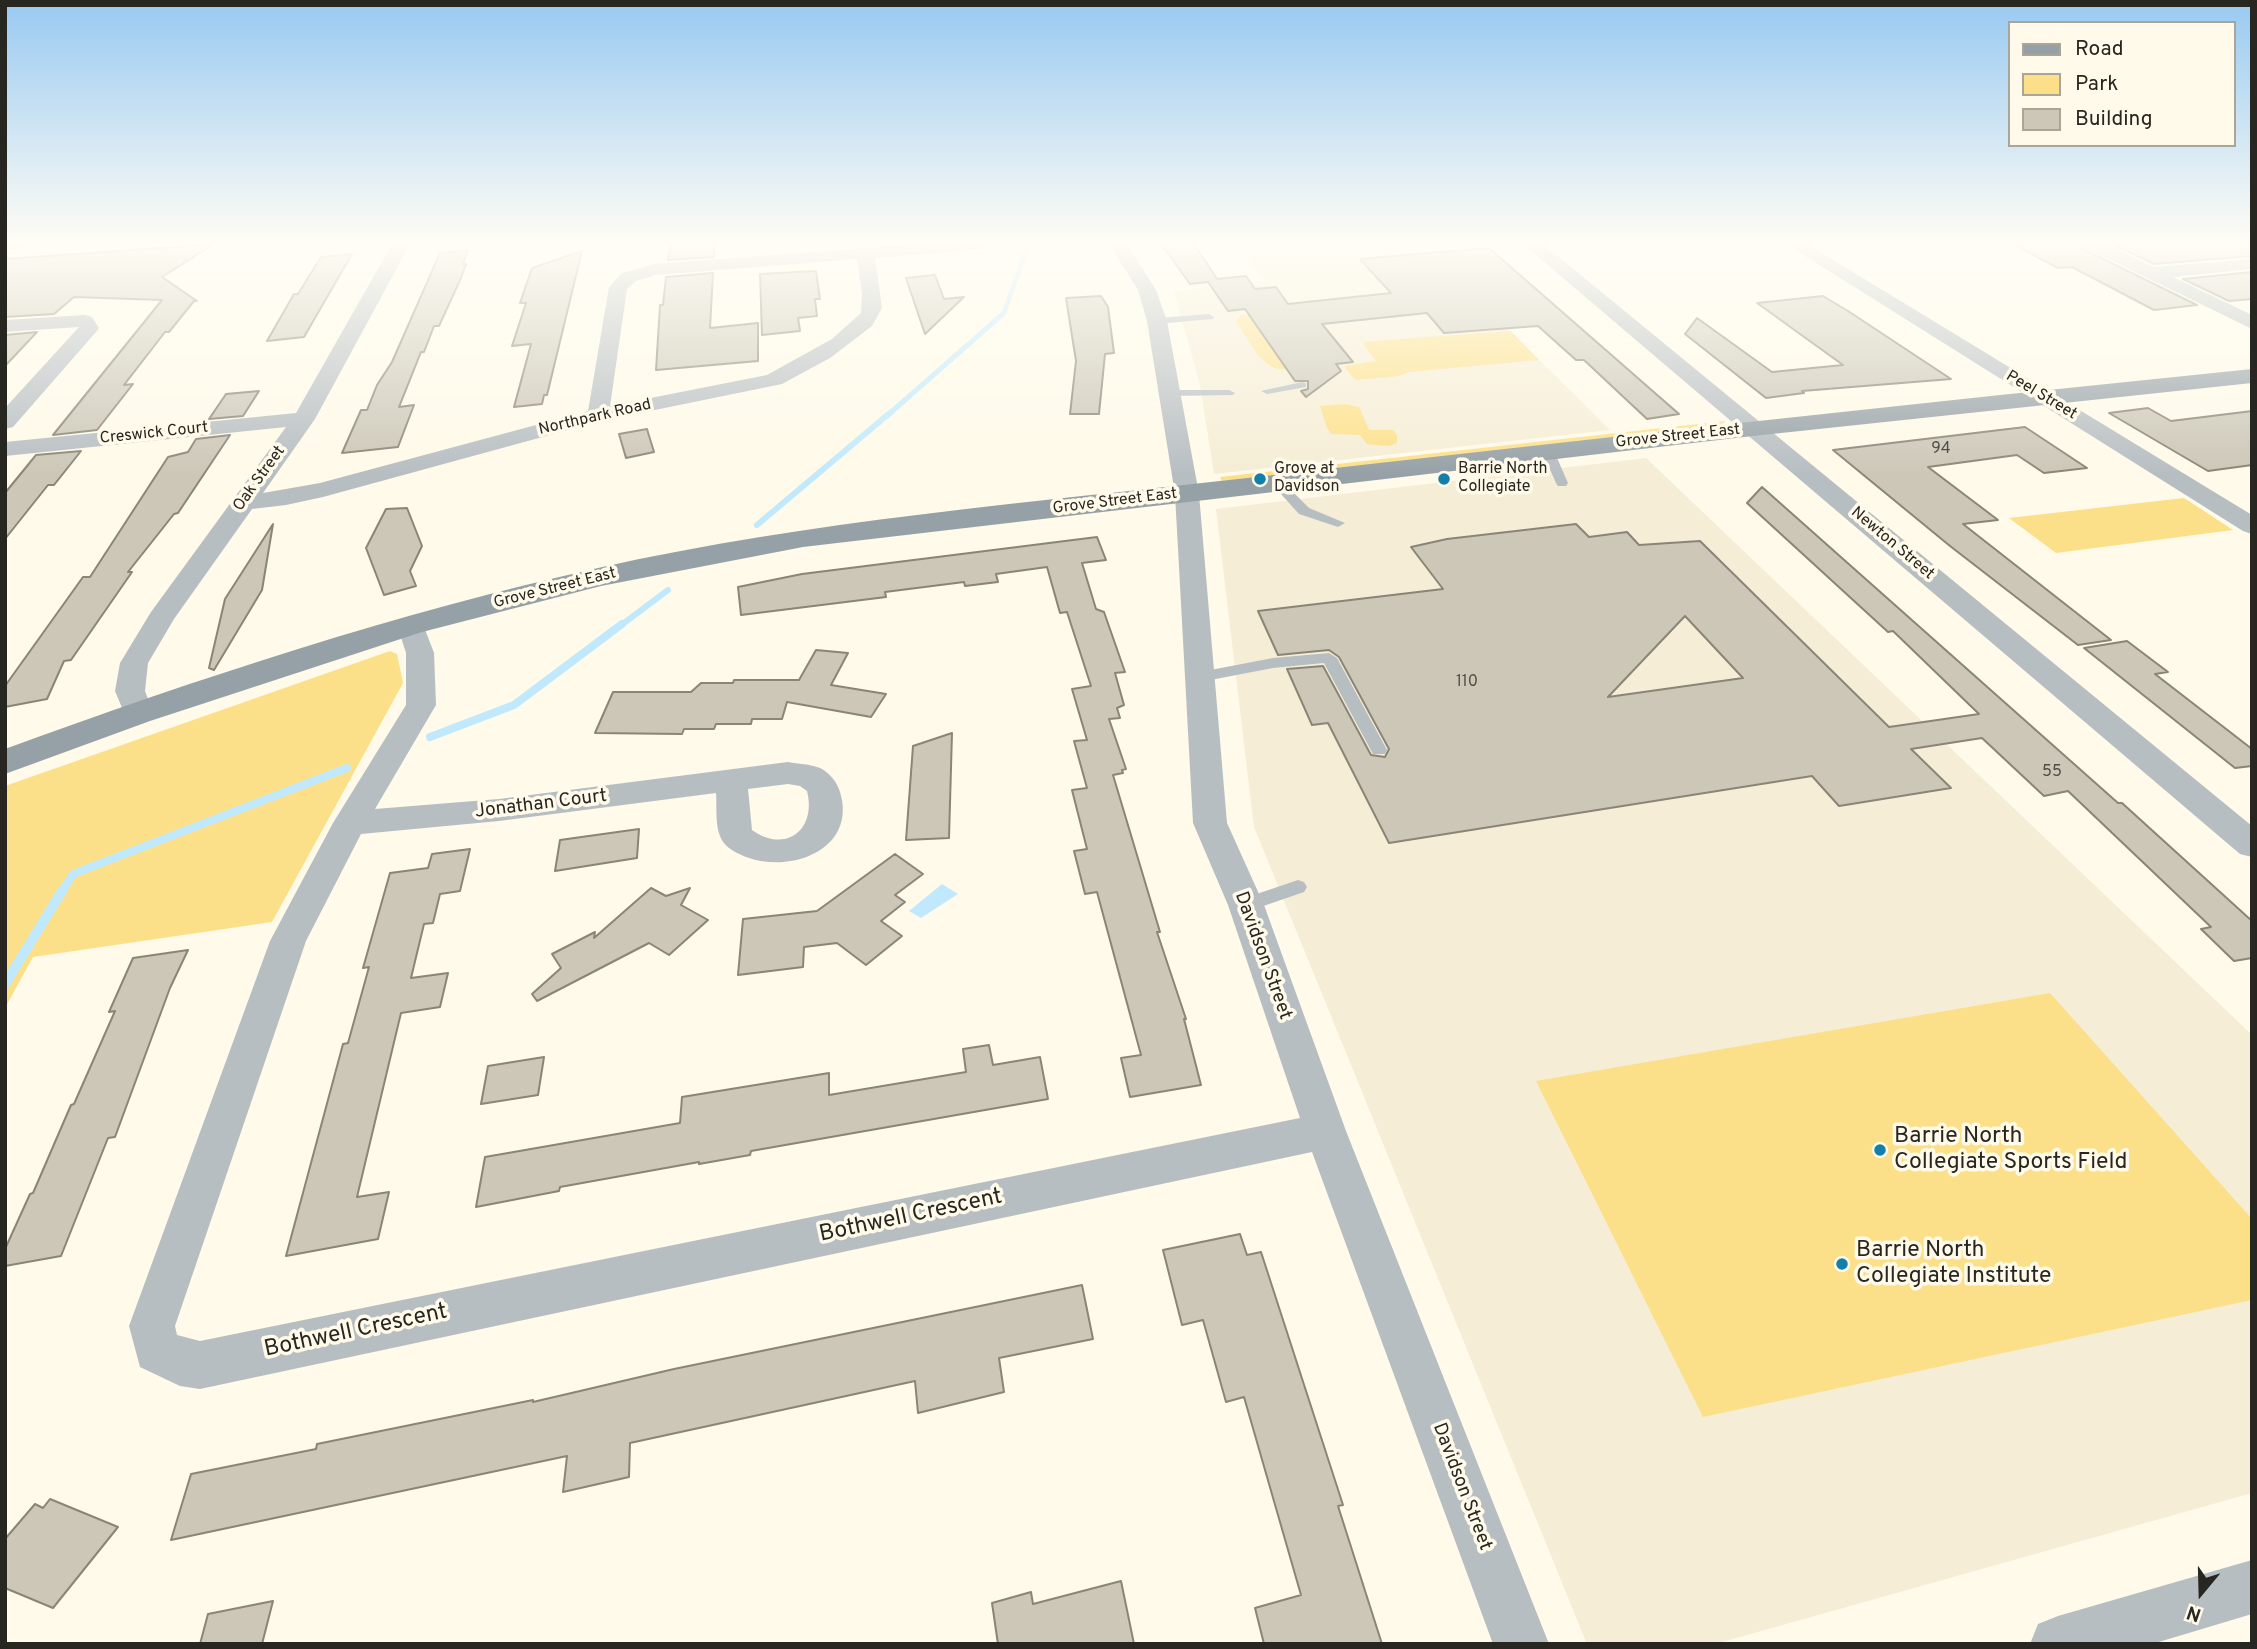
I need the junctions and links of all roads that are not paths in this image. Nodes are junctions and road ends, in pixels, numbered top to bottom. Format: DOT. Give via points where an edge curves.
graph roads {
  1 [pos="358,321"];
  2 [pos="613,321"];
  3 [pos="864,321"];
  4 [pos="1157,321"];
  5 [pos="1624,321"];
  6 [pos="1919,321"];
  7 [pos="5,326"];
  8 [pos="2252,376"];
  9 [pos="1299,389"];
  10 [pos="1267,391"];
  11 [pos="1170,393"];
  12 [pos="1229,393"];
  13 [pos="2043,398"];
  14 [pos="598,415"];
  15 [pos="303,419"];
  16 [pos="5,422"];
  17 [pos="1753,428"];
  18 [pos="5,449"];
  19 [pos="1548,452"];
  20 [pos="1562,482"];
  21 [pos="1277,483"];
  22 [pos="1187,494"];
  23 [pos="243,502"];
  24 [pos="1338,523"];
  25 [pos="2252,526"];
  26 [pos="411,625"];
  27 [pos="1200,677"];
  28 [pos="138,713"];
  29 [pos="1379,750"];
  30 [pos="5,762"];
  31 [pos="731,782"];
  32 [pos="350,823"];
  33 [pos="2252,845"];
  34 [pos="1298,887"];
  35 [pos="1246,905"];
  36 [pos="1325,1132"];
  37 [pos="2252,1587"];
  38 [pos="1521,1644"];
  39 [pos="2058,1644"];
  1 -- 15 [label="street, Oak Street"];
  2 -- 14 [label="street"];
  3 -- 14 [label="street, Northpark Road" via="809,363 770,381"];
  4 -- 11 [label="street, Davidson Street"];
  5 -- 17 [label="street, Newton Street"];
  6 -- 13 [label="street, Peel Street"];
  7 -- 16 [label="street" via="85,321 89,328"];
  8 -- 13 [label="street, Grove Street East"];
  9 -- 10 [label="lane"];
  11 -- 12 [label="lane"];
  11 -- 22 [label="street, Davidson Street"];
  13 -- 17 [label="street, Grove Street East"];
  13 -- 25 [label="street, Peel Street"];
  14 -- 23 [label="street, Northpark Road" via="323,490"];
  15 -- 18 [label="street, Creswick Court"];
  15 -- 23 [label="street, Oak Street"];
  17 -- 19 [label="street, Grove Street East"];
  17 -- 33 [label="street, Newton Street"];
  19 -- 20 [label="lane"];
  19 -- 21 [label="street, Grove Street East"];
  21 -- 22 [label="street, Grove Street East"];
  21 -- 24 [label="lane" via="1304,511"];
  22 -- 26 [label="street, Grove Street East" via="803,538 600,577"];
  22 -- 27 [label="street, Davidson Street"];
  23 -- 28 [label="street, Oak Street" via="134,663 130,691"];
  26 -- 28 [label="street, Grove Street East"];
  26 -- 32 [label="street, Bothwell Crescent" via="421,663 421,705"];
  27 -- 29 [label="lane" via="1329,658"];
  27 -- 35 [label="street, Davidson Street" via="1210,823"];
  28 -- 30 [label="street, Grove Street East"];
  31 -- 32 [label="street, Jonathan Court"];
  32 -- 36 [label="street, Bothwell Crescent" via="288,942 152,1326 157,1350 180,1362 200,1365"];
  34 -- 35 [label="lane"];
  35 -- 36 [label="street, Davidson Street"];
  36 -- 38 [label="street, Davidson Street"];
  37 -- 39 [label="street"];
}
